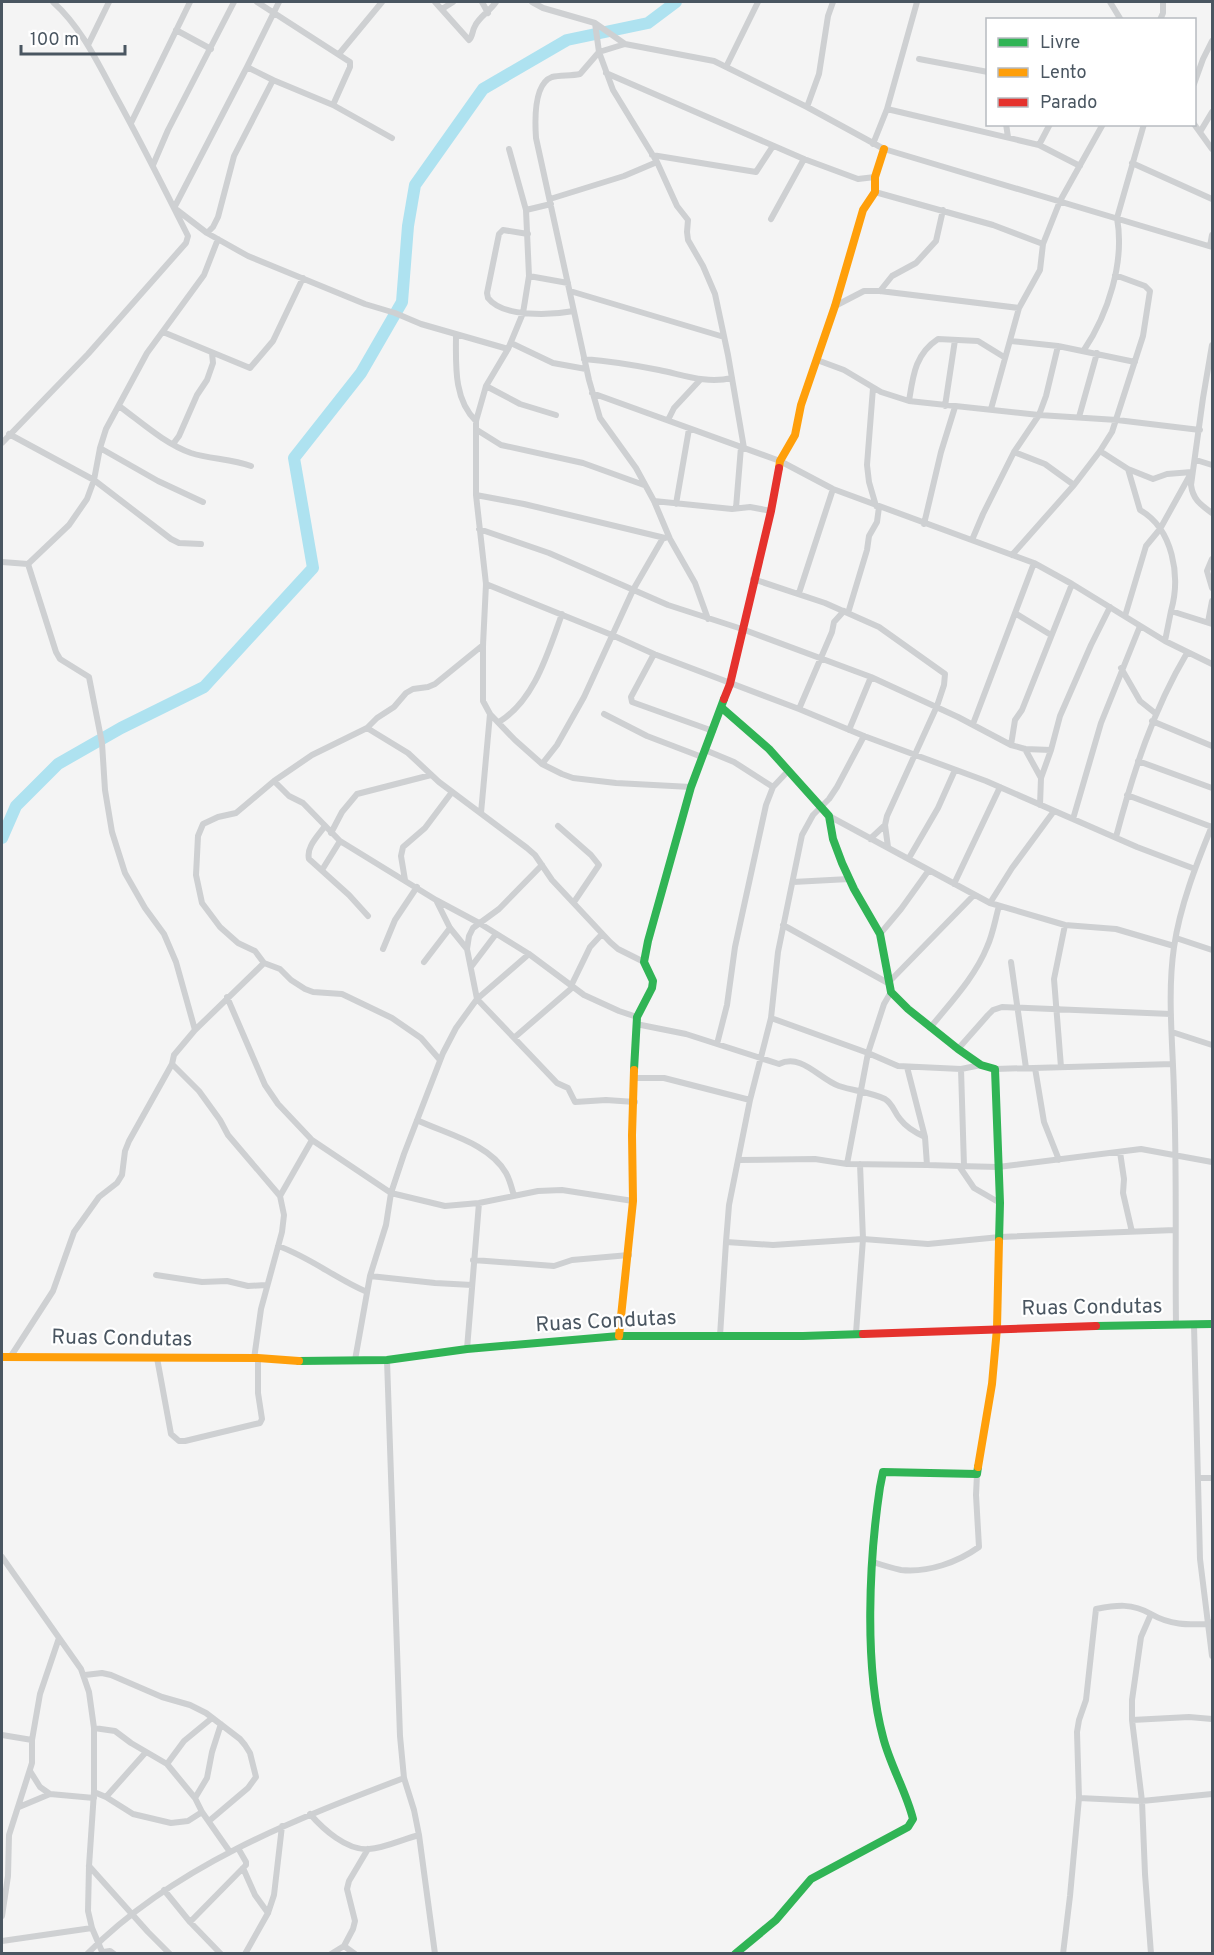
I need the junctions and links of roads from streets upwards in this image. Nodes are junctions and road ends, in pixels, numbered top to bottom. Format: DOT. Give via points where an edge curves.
graph roads {
  1 [pos="53,2"];
  2 [pos="67,2"];
  3 [pos="109,2"];
  4 [pos="190,2"];
  5 [pos="234,2"];
  6 [pos="257,2"];
  7 [pos="279,2"];
  8 [pos="382,2"];
  9 [pos="435,2"];
  10 [pos="453,2"];
  11 [pos="482,2"];
  12 [pos="496,2"];
  13 [pos="532,2"];
  14 [pos="758,2"];
  15 [pos="833,2"];
  16 [pos="917,2"];
  17 [pos="1110,2"];
  18 [pos="1163,2"];
  19 [pos="441,9"];
  20 [pos="64,11"];
  21 [pos="273,12"];
  22 [pos="488,13"];
  23 [pos="1120,18"];
  24 [pos="1161,18"];
  25 [pos="595,23"];
  26 [pos="176,30"];
  27 [pos="1212,41"];
  28 [pos="625,44"];
  29 [pos="88,45"];
  30 [pos="211,49"];
  31 [pos="599,52"];
  32 [pos="339,54"];
  33 [pos="919,59"];
  34 [pos="247,67"];
  35 [pos="726,67"];
  36 [pos="986,72"];
  37 [pos="605,73"];
  38 [pos="1196,78"];
  39 [pos="273,80"];
  40 [pos="333,105"];
  41 [pos="807,107"];
  42 [pos="887,109"];
  43 [pos="1212,112"];
  44 [pos="130,123"];
  45 [pos="1006,126"];
  46 [pos="1049,126"];
  47 [pos="1102,126"];
  48 [pos="1143,126"];
  49 [pos="1196,126"];
  50 [pos="1200,132"];
  51 [pos="1008,137"];
  52 [pos="392,138"];
  53 [pos="873,144"];
  54 [pos="1039,145"];
  55 [pos="773,146"];
  56 [pos="509,148"];
  57 [pos="884,149"];
  58 [pos="1212,149"];
  59 [pos="652,154"];
  60 [pos="804,159"];
  61 [pos="657,162"];
  62 [pos="1132,163"];
  63 [pos="153,165"];
  64 [pos="1080,166"];
  65 [pos="874,177"];
  66 [pos="875,192"];
  67 [pos="1212,199"];
  68 [pos="550,201"];
  69 [pos="1060,201"];
  70 [pos="174,208"];
  71 [pos="526,210"];
  72 [pos="943,210"];
  73 [pos="1117,218"];
  74 [pos="771,219"];
  75 [pos="207,233"];
  76 [pos="528,234"];
  77 [pos="1212,235"];
  78 [pos="218,240"];
  79 [pos="1043,243"];
  80 [pos="1211,247"];
  81 [pos="1115,275"];
  82 [pos="529,276"];
  83 [pos="303,278"];
  84 [pos="568,283"];
  85 [pos="570,291"];
  86 [pos="880,291"];
  87 [pos="835,306"];
  88 [pos="1019,308"];
  89 [pos="574,311"];
  90 [pos="522,313"];
  91 [pos="163,332"];
  92 [pos="456,334"];
  93 [pos="724,337"];
  94 [pos="955,340"];
  95 [pos="1011,341"];
  96 [pos="1212,345"];
  97 [pos="510,346"];
  98 [pos="1058,346"];
  99 [pos="1084,350"];
  100 [pos="212,353"];
  101 [pos="1097,353"];
  102 [pos="1004,357"];
  103 [pos="224,358"];
  104 [pos="584,359"];
  105 [pos="817,360"];
  106 [pos="1135,362"];
  107 [pos="213,363"];
  108 [pos="586,369"];
  109 [pos="1210,375"];
  110 [pos="732,378"];
  111 [pos="700,380"];
  112 [pos="486,386"];
  113 [pos="873,388"];
  114 [pos="592,393"];
  115 [pos="909,401"];
  116 [pos="119,406"];
  117 [pos="945,406"];
  118 [pos="955,407"];
  119 [pos="991,409"];
  120 [pos="556,415"];
  121 [pos="1039,415"];
  122 [pos="1079,417"];
  123 [pos="668,420"];
  124 [pos="1117,420"];
  125 [pos="476,421"];
  126 [pos="689,429"];
  127 [pos="477,430"];
  128 [pos="1200,430"];
  129 [pos="9,434"];
  130 [pos="179,436"];
  131 [pos="2,443"];
  132 [pos="173,444"];
  133 [pos="742,447"];
  134 [pos="99,448"];
  135 [pos="184,450"];
  136 [pos="1100,451"];
  137 [pos="1014,452"];
  138 [pos="1196,460"];
  139 [pos="780,461"];
  140 [pos="1212,465"];
  141 [pos="251,466"];
  142 [pos="1128,469"];
  143 [pos="1192,472"];
  144 [pos="94,480"];
  145 [pos="644,485"];
  146 [pos="1074,485"];
  147 [pos="833,489"];
  148 [pos="476,495"];
  149 [pos="654,501"];
  150 [pos="203,502"];
  151 [pos="676,504"];
  152 [pos="877,506"];
  153 [pos="736,508"];
  154 [pos="771,511"];
  155 [pos="1212,513"];
  156 [pos="924,524"];
  157 [pos="479,529"];
  158 [pos="1160,529"];
  159 [pos="666,538"];
  160 [pos="972,540"];
  161 [pos="201,544"];
  162 [pos="1012,555"];
  163 [pos="1212,559"];
  164 [pos="2,562"];
  165 [pos="1034,563"];
  166 [pos="28,564"];
  167 [pos="753,579"];
  168 [pos="486,584"];
  169 [pos="1072,584"];
  170 [pos="1212,588"];
  171 [pos="633,591"];
  172 [pos="799,593"];
  173 [pos="1212,600"];
  174 [pos="1110,607"];
  175 [pos="1171,611"];
  176 [pos="846,612"];
  177 [pos="1015,613"];
  178 [pos="562,614"];
  179 [pos="1125,616"];
  180 [pos="708,619"];
  181 [pos="1210,623"];
  182 [pos="1140,626"];
  183 [pos="742,629"];
  184 [pos="612,635"];
  185 [pos="1051,635"];
  186 [pos="1165,640"];
  187 [pos="483,645"];
  188 [pos="1187,653"];
  189 [pos="654,654"];
  190 [pos="821,658"];
  191 [pos="1212,664"];
  192 [pos="1121,668"];
  193 [pos="871,676"];
  194 [pos="730,684"];
  195 [pos="937,706"];
  196 [pos="722,708"];
  197 [pos="799,709"];
  198 [pos="1155,713"];
  199 [pos="490,714"];
  200 [pos="604,714"];
  201 [pos="1152,721"];
  202 [pos="499,722"];
  203 [pos="973,724"];
  204 [pos="367,728"];
  205 [pos="849,730"];
  206 [pos="713,731"];
  207 [pos="864,736"];
  208 [pos="1011,745"];
  209 [pos="1212,746"];
  210 [pos="1025,750"];
  211 [pos="1051,750"];
  212 [pos="704,754"];
  213 [pos="915,754"];
  214 [pos="1138,760"];
  215 [pos="542,764"];
  216 [pos="955,770"];
  217 [pos="788,771"];
  218 [pos="431,775"];
  219 [pos="1041,778"];
  220 [pos="274,781"];
  221 [pos="691,787"];
  222 [pos="773,787"];
  223 [pos="1000,788"];
  224 [pos="1212,788"];
  225 [pos="452,792"];
  226 [pos="1127,795"];
  227 [pos="1040,805"];
  228 [pos="821,808"];
  229 [pos="1054,810"];
  230 [pos="481,813"];
  231 [pos="829,816"];
  232 [pos="1073,819"];
  233 [pos="885,825"];
  234 [pos="325,826"];
  235 [pos="558,826"];
  236 [pos="1212,827"];
  237 [pos="331,833"];
  238 [pos="1116,837"];
  239 [pos="870,839"];
  240 [pos="340,841"];
  241 [pos="888,847"];
  242 [pos="909,858"];
  243 [pos="542,865"];
  244 [pos="1195,869"];
  245 [pos="322,870"];
  246 [pos="929,870"];
  247 [pos="849,879"];
  248 [pos="405,880"];
  249 [pos="793,882"];
  250 [pos="954,884"];
  251 [pos="417,887"];
  252 [pos="974,894"];
  253 [pos="436,900"];
  254 [pos="574,902"];
  255 [pos="990,903"];
  256 [pos="999,906"];
  257 [pos="368,916"];
  258 [pos="488,918"];
  259 [pos="479,923"];
  260 [pos="1065,925"];
  261 [pos="783,926"];
  262 [pos="486,927"];
  263 [pos="450,928"];
  264 [pos="496,934"];
  265 [pos="602,934"];
  266 [pos="880,934"];
  267 [pos="1176,938"];
  268 [pos="1174,946"];
  269 [pos="383,949"];
  270 [pos="467,949"];
  271 [pos="1212,950"];
  272 [pos="529,954"];
  273 [pos="424,962"];
  274 [pos="644,962"];
  275 [pos="1011,962"];
  276 [pos="264,963"];
  277 [pos="471,967"];
  278 [pos="572,987"];
  279 [pos="890,987"];
  280 [pos="226,997"];
  281 [pos="477,999"];
  282 [pos="1056,1008"];
  283 [pos="1017,1009"];
  284 [pos="1171,1014"];
  285 [pos="771,1018"];
  286 [pos="636,1020"];
  287 [pos="930,1028"];
  288 [pos="195,1030"];
  289 [pos="1172,1032"];
  290 [pos="515,1037"];
  291 [pos="717,1044"];
  292 [pos="1212,1046"];
  293 [pos="958,1049"];
  294 [pos="868,1053"];
  295 [pos="761,1058"];
  296 [pos="440,1060"];
  297 [pos="172,1064"];
  298 [pos="1173,1064"];
  299 [pos="981,1065"];
  300 [pos="907,1066"];
  301 [pos="1061,1067"];
  302 [pos="1026,1068"];
  303 [pos="1035,1068"];
  304 [pos="961,1069"];
  305 [pos="995,1069"];
  306 [pos="635,1078"];
  307 [pos="862,1092"];
  308 [pos="750,1100"];
  309 [pos="635,1102"];
  310 [pos="417,1120"];
  311 [pos="925,1137"];
  312 [pos="312,1140"];
  313 [pos="1120,1152"];
  314 [pos="1175,1154"];
  315 [pos="738,1160"];
  316 [pos="1059,1160"];
  317 [pos="1212,1162"];
  318 [pos="847,1164"];
  319 [pos="860,1164"];
  320 [pos="927,1165"];
  321 [pos="962,1166"];
  322 [pos="998,1167"];
  323 [pos="392,1193"];
  324 [pos="280,1196"];
  325 [pos="514,1196"];
  326 [pos="633,1201"];
  327 [pos="479,1203"];
  328 [pos="1000,1203"];
  329 [pos="1175,1230"];
  330 [pos="1132,1232"];
  331 [pos="1000,1237"];
  332 [pos="863,1239"];
  333 [pos="726,1242"];
  334 [pos="278,1246"];
  335 [pos="628,1255"];
  336 [pos="473,1260"];
  337 [pos="156,1275"];
  338 [pos="370,1276"];
  339 [pos="266,1285"];
  340 [pos="472,1285"];
  341 [pos="367,1292"];
  342 [pos="1212,1324"];
  343 [pos="1176,1325"];
  344 [pos="1194,1325"];
  345 [pos="997,1328"];
  346 [pos="856,1333"];
  347 [pos="619,1336"];
  348 [pos="720,1336"];
  349 [pos="467,1349"];
  350 [pos="12,1356"];
  351 [pos="2,1357"];
  352 [pos="157,1358"];
  353 [pos="256,1359"];
  354 [pos="355,1360"];
  355 [pos="387,1360"];
  356 [pos="977,1474"];
  357 [pos="1198,1478"];
  358 [pos="1212,1478"];
  359 [pos="2,1557"];
  360 [pos="873,1562"];
  361 [pos="1151,1614"];
  362 [pos="1210,1623"];
  363 [pos="59,1638"];
  364 [pos="1212,1656"];
  365 [pos="84,1675"];
  366 [pos="212,1718"];
  367 [pos="1212,1719"];
  368 [pos="1132,1720"];
  369 [pos="221,1724"];
  370 [pos="94,1728"];
  371 [pos="2,1735"];
  372 [pos="32,1740"];
  373 [pos="146,1752"];
  374 [pos="167,1764"];
  375 [pos="30,1770"];
  376 [pos="404,1778"];
  377 [pos="50,1794"];
  378 [pos="1212,1794"];
  379 [pos="94,1795"];
  380 [pos="106,1797"];
  381 [pos="195,1798"];
  382 [pos="1079,1798"];
  383 [pos="1142,1801"];
  384 [pos="19,1807"];
  385 [pos="202,1812"];
  386 [pos="310,1814"];
  387 [pos="209,1821"];
  388 [pos="282,1826"];
  389 [pos="9,1835"];
  390 [pos="419,1835"];
  391 [pos="2,1843"];
  392 [pos="238,1848"];
  393 [pos="368,1849"];
  394 [pos="230,1852"];
  395 [pos="2,1855"];
  396 [pos="8,1864"];
  397 [pos="89,1866"];
  398 [pos="243,1868"];
  399 [pos="164,1890"];
  400 [pos="268,1912"];
  401 [pos="132,1914"];
  402 [pos="2,1916"];
  403 [pos="190,1922"];
  404 [pos="92,1928"];
  405 [pos="2,1941"];
  406 [pos="98,1942"];
  407 [pos="344,1946"];
  408 [pos="334,1952"];
  409 [pos="87,1953"];
  410 [pos="103,1953"];
  411 [pos="114,1953"];
  412 [pos="170,1953"];
  413 [pos="221,1953"];
  414 [pos="245,1953"];
  415 [pos="355,1953"];
  416 [pos="435,1953"];
  417 [pos="735,1953"];
  418 [pos="1063,1953"];
  419 [pos="1151,1953"];
  1 -- 20 [label="street"];
  2 -- 20 [label="street"];
  3 -- 29 [label="street"];
  4 -- 26 [label="street"];
  5 -- 30 [label="street"];
  6 -- 21 [label="street"];
  7 -- 21 [label="street"];
  8 -- 32 [label="street"];
  9 -- 19 [label="street"];
  10 -- 19 [label="street"];
  11 -- 22 [label="street"];
  12 -- 22 [label="street"];
  13 -- 25 [label="street"];
  14 -- 35 [label="street"];
  15 -- 41 [label="street" via="819,74"];
  16 -- 42 [label="street"];
  17 -- 23 [label="street"];
  18 -- 24 [label="street"];
  19 -- 22 [label="street" via="469,40 475,26"];
  20 -- 29 [label="street"];
  21 -- 32 [label="street"];
  21 -- 34 [label="street"];
  25 -- 28 [label="street"];
  25 -- 31 [label="street"];
  26 -- 30 [label="street"];
  26 -- 44 [label="street"];
  27 -- 38 [label="street"];
  28 -- 31 [label="street"];
  28 -- 35 [label="street" via="701,58"];
  29 -- 44 [label="street"];
  30 -- 63 [label="street"];
  31 -- 37 [label="street"];
  31 -- 68 [label="street" via="580,75 553,77 542,86 535,117 536,138"];
  32 -- 40 [label="street" via="351,64"];
  33 -- 36 [label="street"];
  34 -- 39 [label="street"];
  34 -- 70 [label="street"];
  35 -- 41 [label="street"];
  37 -- 55 [label="street"];
  37 -- 59 [label="street"];
  39 -- 40 [label="street"];
  39 -- 75 [label="street" via="234,156 218,217"];
  40 -- 52 [label="street"];
  41 -- 53 [label="street"];
  42 -- 51 [label="street"];
  42 -- 53 [label="street"];
  43 -- 50 [label="street"];
  44 -- 63 [label="street"];
  45 -- 51 [label="street"];
  46 -- 54 [label="street"];
  47 -- 64 [label="street"];
  48 -- 62 [label="street"];
  49 -- 50 [label="street"];
  50 -- 58 [label="street"];
  51 -- 54 [label="street"];
  53 -- 57 [label="street"];
  54 -- 64 [label="street"];
  55 -- 59 [label="street" via="756,172"];
  55 -- 60 [label="street"];
  56 -- 71 [label="street"];
  57 -- 65 [label="street"];
  57 -- 69 [label="street"];
  59 -- 61 [label="street"];
  60 -- 65 [label="street" via="858,179"];
  60 -- 74 [label="street"];
  61 -- 68 [label="street"];
  61 -- 93 [label="street" via="677,206 688,220 687,235 712,283"];
  62 -- 67 [label="street"];
  62 -- 73 [label="street"];
  63 -- 70 [label="street"];
  64 -- 69 [label="street"];
  65 -- 66 [label="street"];
  66 -- 72 [label="street"];
  66 -- 87 [label="street" via="863,210"];
  68 -- 71 [label="street"];
  68 -- 84 [label="street"];
  69 -- 73 [label="street"];
  69 -- 79 [label="street"];
  70 -- 75 [label="street"];
  70 -- 129 [label="street" via="188,236 186,243 88,354"];
  71 -- 76 [label="street"];
  72 -- 79 [label="street"];
  72 -- 86 [label="street" via="936,241 916,263 899,271"];
  73 -- 80 [label="street"];
  73 -- 81 [label="street" via="1120,234"];
  75 -- 78 [label="street"];
  76 -- 82 [label="street"];
  76 -- 90 [label="street" via="503,230 499,234 487,293 497,306"];
  77 -- 80 [label="street"];
  78 -- 83 [label="street"];
  78 -- 91 [label="street" via="197,287"];
  79 -- 88 [label="street" via="1040,270"];
  81 -- 99 [label="street" via="1104,311"];
  81 -- 106 [label="street" via="1150,291"];
  82 -- 84 [label="street"];
  82 -- 90 [label="street"];
  83 -- 92 [label="street" via="365,304"];
  83 -- 103 [label="street" via="273,341 253,367"];
  84 -- 85 [label="street"];
  85 -- 89 [label="street"];
  85 -- 93 [label="street"];
  86 -- 87 [label="street" via="864,291"];
  86 -- 88 [label="street"];
  87 -- 105 [label="street"];
  88 -- 95 [label="street"];
  89 -- 90 [label="street" via="556,315"];
  89 -- 104 [label="street"];
  90 -- 97 [label="street"];
  91 -- 100 [label="street"];
  91 -- 116 [label="street" via="147,353"];
  92 -- 97 [label="street"];
  92 -- 125 [label="street" via="458,385 465,409"];
  93 -- 110 [label="street"];
  94 -- 102 [label="street" via="983,343"];
  94 -- 115 [label="street" via="938,339 923,352 915,366"];
  94 -- 117 [label="street"];
  95 -- 98 [label="street"];
  95 -- 102 [label="street"];
  96 -- 109 [label="street"];
  97 -- 108 [label="street" via="553,363"];
  97 -- 112 [label="street"];
  98 -- 99 [label="street"];
  98 -- 121 [label="street"];
  99 -- 101 [label="street"];
  100 -- 103 [label="street"];
  100 -- 107 [label="street"];
  101 -- 106 [label="street"];
  101 -- 122 [label="street"];
  102 -- 119 [label="street"];
  103 -- 107 [label="street"];
  104 -- 108 [label="street"];
  104 -- 111 [label="street" via="623,363"];
  105 -- 113 [label="street" via="844,370"];
  105 -- 139 [label="street" via="795,435"];
  106 -- 124 [label="street"];
  107 -- 130 [label="street"];
  108 -- 114 [label="street"];
  109 -- 128 [label="street"];
  110 -- 111 [label="street"];
  110 -- 133 [label="street"];
  111 -- 123 [label="street"];
  112 -- 120 [label="street" via="520,404"];
  112 -- 125 [label="street"];
  113 -- 115 [label="street"];
  113 -- 152 [label="street" via="867,465"];
  114 -- 123 [label="street"];
  114 -- 145 [label="street" via="600,418"];
  115 -- 117 [label="street"];
  116 -- 132 [label="street"];
  116 -- 134 [label="street"];
  117 -- 118 [label="street"];
  118 -- 119 [label="street"];
  118 -- 156 [label="street"];
  119 -- 121 [label="street"];
  121 -- 122 [label="street"];
  121 -- 137 [label="street"];
  122 -- 124 [label="street"];
  123 -- 126 [label="street"];
  124 -- 128 [label="street"];
  124 -- 136 [label="street"];
  125 -- 127 [label="street"];
  126 -- 133 [label="street"];
  126 -- 151 [label="street"];
  127 -- 145 [label="street" via="501,445 583,462"];
  127 -- 148 [label="street"];
  128 -- 138 [label="street"];
  129 -- 131 [label="street"];
  129 -- 144 [label="street"];
  130 -- 132 [label="street"];
  130 -- 135 [label="street"];
  132 -- 135 [label="street"];
  133 -- 139 [label="street"];
  133 -- 153 [label="street"];
  134 -- 144 [label="street"];
  134 -- 150 [label="street"];
  135 -- 141 [label="street"];
  136 -- 142 [label="street"];
  136 -- 146 [label="street"];
  137 -- 146 [label="street" via="1044,464"];
  137 -- 160 [label="street"];
  138 -- 140 [label="street"];
  138 -- 143 [label="street"];
  139 -- 147 [label="street"];
  139 -- 154 [label="street"];
  142 -- 143 [label="street" via="1152,479"];
  142 -- 158 [label="street" via="1140,510"];
  143 -- 155 [label="street" via="1194,497"];
  143 -- 158 [label="street"];
  144 -- 161 [label="street" via="171,539"];
  144 -- 166 [label="street" via="87,499 69,525"];
  145 -- 149 [label="street"];
  146 -- 162 [label="street"];
  147 -- 152 [label="street"];
  147 -- 172 [label="street"];
  148 -- 157 [label="street"];
  148 -- 159 [label="street"];
  149 -- 151 [label="street"];
  149 -- 159 [label="street"];
  151 -- 153 [label="street"];
  152 -- 156 [label="street"];
  152 -- 176 [label="street" via="877,522 869,536"];
  153 -- 154 [label="street"];
  154 -- 167 [label="street"];
  156 -- 160 [label="street"];
  157 -- 168 [label="street"];
  157 -- 171 [label="street"];
  158 -- 175 [label="street" via="1174,563 1176,591"];
  158 -- 179 [label="street" via="1144,551"];
  159 -- 171 [label="street"];
  159 -- 180 [label="street" via="692,576"];
  160 -- 162 [label="street"];
  162 -- 165 [label="street"];
  163 -- 170 [label="street" via="1207,571"];
  164 -- 166 [label="street"];
  165 -- 169 [label="street"];
  165 -- 177 [label="street"];
  166 -- 288 [label="street" via="56,652 60,659 89,677 102,743 112,832 125,873 164,934 176,962"];
  167 -- 172 [label="street"];
  167 -- 183 [label="street"];
  168 -- 178 [label="street"];
  168 -- 187 [label="street"];
  169 -- 174 [label="street"];
  169 -- 185 [label="street"];
  171 -- 180 [label="street"];
  171 -- 184 [label="street"];
  172 -- 176 [label="street"];
  173 -- 181 [label="street"];
  174 -- 179 [label="street"];
  174 -- 211 [label="street" via="1059,716"];
  175 -- 181 [label="street"];
  175 -- 186 [label="street"];
  176 -- 190 [label="street" via="832,624"];
  176 -- 195 [label="street" via="879,627 943,671 946,677"];
  177 -- 185 [label="street"];
  177 -- 203 [label="street"];
  178 -- 184 [label="street"];
  178 -- 202 [label="street" via="547,656 525,696 515,711"];
  179 -- 182 [label="street"];
  180 -- 183 [label="street"];
  182 -- 186 [label="street"];
  182 -- 192 [label="street"];
  183 -- 190 [label="street"];
  183 -- 194 [label="street"];
  184 -- 189 [label="street"];
  184 -- 215 [label="street" via="584,698"];
  185 -- 208 [label="street" via="1015,720"];
  186 -- 188 [label="street"];
  187 -- 199 [label="street" via="482,693"];
  187 -- 204 [label="street" via="435,684 406,693"];
  188 -- 191 [label="street"];
  188 -- 198 [label="street"];
  189 -- 194 [label="street"];
  189 -- 206 [label="street" via="632,702"];
  190 -- 193 [label="street"];
  190 -- 197 [label="street"];
  192 -- 198 [label="street" via="1140,701"];
  192 -- 232 [label="street"];
  193 -- 195 [label="street"];
  193 -- 205 [label="street"];
  194 -- 196 [label="street"];
  194 -- 197 [label="street"];
  195 -- 203 [label="street"];
  195 -- 213 [label="street"];
  196 -- 206 [label="street"];
  196 -- 217 [label="street"];
  197 -- 205 [label="street"];
  198 -- 201 [label="street"];
  199 -- 202 [label="street"];
  199 -- 230 [label="street"];
  200 -- 212 [label="street" via="640,733"];
  201 -- 209 [label="street"];
  201 -- 214 [label="street"];
  202 -- 215 [label="street"];
  203 -- 208 [label="street"];
  204 -- 218 [label="street" via="408,753"];
  204 -- 220 [label="street" via="312,755"];
  205 -- 207 [label="street"];
  206 -- 212 [label="street"];
  207 -- 213 [label="street"];
  207 -- 228 [label="street" via="841,781"];
  208 -- 210 [label="street"];
  210 -- 211 [label="street"];
  210 -- 219 [label="street"];
  211 -- 219 [label="street"];
  212 -- 221 [label="street"];
  212 -- 222 [label="street" via="734,762"];
  213 -- 216 [label="street"];
  213 -- 233 [label="street"];
  214 -- 224 [label="street"];
  214 -- 226 [label="street"];
  215 -- 221 [label="street" via="573,778"];
  216 -- 223 [label="street"];
  216 -- 242 [label="street"];
  217 -- 222 [label="street"];
  217 -- 228 [label="street"];
  218 -- 225 [label="street"];
  218 -- 237 [label="street" via="357,794"];
  219 -- 227 [label="street"];
  220 -- 234 [label="street"];
  220 -- 276 [label="street" via="236,813 203,824 195,866 206,911 228,936 255,951"];
  221 -- 274 [label="street"];
  222 -- 291 [label="street" via="737,938"];
  223 -- 227 [label="street"];
  223 -- 250 [label="street"];
  225 -- 230 [label="street"];
  225 -- 248 [label="street" via="425,828 403,847"];
  226 -- 236 [label="street"];
  226 -- 238 [label="street"];
  227 -- 229 [label="street"];
  228 -- 231 [label="street"];
  228 -- 249 [label="street" via="802,835"];
  229 -- 232 [label="street"];
  229 -- 255 [label="street"];
  230 -- 243 [label="street" via="527,848"];
  231 -- 239 [label="street"];
  231 -- 247 [label="street" via="833,839"];
  232 -- 238 [label="street"];
  233 -- 239 [label="street"];
  233 -- 241 [label="street"];
  234 -- 237 [label="street"];
  234 -- 245 [label="street" via="308,852 309,859"];
  235 -- 254 [label="street" via="599,865"];
  236 -- 244 [label="street"];
  237 -- 240 [label="street"];
  238 -- 244 [label="street"];
  239 -- 241 [label="street"];
  240 -- 245 [label="street"];
  240 -- 248 [label="street"];
  241 -- 242 [label="street"];
  242 -- 246 [label="street"];
  243 -- 254 [label="street"];
  243 -- 258 [label="street"];
  244 -- 267 [label="street"];
  245 -- 257 [label="street"];
  246 -- 250 [label="street"];
  246 -- 266 [label="street"];
  247 -- 249 [label="street"];
  247 -- 266 [label="street"];
  248 -- 251 [label="street"];
  249 -- 261 [label="street"];
  250 -- 252 [label="street"];
  251 -- 253 [label="street"];
  251 -- 269 [label="street" via="395,920"];
  252 -- 255 [label="street"];
  252 -- 279 [label="street"];
  253 -- 259 [label="street"];
  253 -- 263 [label="street"];
  254 -- 265 [label="street"];
  255 -- 256 [label="street"];
  256 -- 260 [label="street"];
  256 -- 287 [label="street" via="981,959"];
  258 -- 259 [label="street"];
  258 -- 262 [label="street"];
  259 -- 262 [label="street"];
  259 -- 270 [label="street" via="471,932"];
  260 -- 268 [label="street" via="1116,929"];
  260 -- 282 [label="street" via="1054,974"];
  261 -- 279 [label="street"];
  261 -- 285 [label="street"];
  262 -- 264 [label="street"];
  263 -- 270 [label="street"];
  263 -- 273 [label="street"];
  264 -- 272 [label="street"];
  264 -- 277 [label="street"];
  265 -- 274 [label="street" via="618,949"];
  265 -- 278 [label="street" via="590,947"];
  266 -- 279 [label="street"];
  267 -- 268 [label="street"];
  267 -- 271 [label="street"];
  268 -- 284 [label="street"];
  270 -- 277 [label="street"];
  272 -- 278 [label="street"];
  272 -- 281 [label="street"];
  274 -- 286 [label="street" via="653,981"];
  275 -- 283 [label="street"];
  276 -- 280 [label="street"];
  276 -- 296 [label="street" via="280,969 305,989 342,994 392,1018 421,1038"];
  277 -- 281 [label="street"];
  278 -- 286 [label="street"];
  278 -- 290 [label="street"];
  279 -- 287 [label="street"];
  279 -- 294 [label="street"];
  280 -- 288 [label="street"];
  280 -- 312 [label="street" via="265,1085"];
  281 -- 290 [label="street"];
  281 -- 296 [label="street"];
  282 -- 283 [label="street"];
  282 -- 284 [label="street"];
  282 -- 301 [label="street"];
  283 -- 293 [label="street" via="993,1010"];
  283 -- 302 [label="street"];
  284 -- 289 [label="street"];
  285 -- 294 [label="street"];
  285 -- 295 [label="street"];
  286 -- 291 [label="street"];
  286 -- 306 [label="street"];
  287 -- 293 [label="street"];
  288 -- 297 [label="street" via="174,1055"];
  289 -- 292 [label="street"];
  289 -- 298 [label="street"];
  290 -- 309 [label="street" via="557,1083 568,1088 575,1102"];
  291 -- 295 [label="street"];
  293 -- 299 [label="street"];
  294 -- 300 [label="street"];
  294 -- 307 [label="street"];
  295 -- 307 [label="street" via="779,1064 789,1061 804,1065 830,1083"];
  295 -- 308 [label="street"];
  296 -- 310 [label="street"];
  297 -- 324 [label="street" via="199,1091 232,1141"];
  297 -- 350 [label="street" via="129,1141 122,1175 99,1197 74,1232 53,1291"];
  298 -- 301 [label="street"];
  298 -- 314 [label="street"];
  299 -- 304 [label="street"];
  299 -- 305 [label="street"];
  300 -- 304 [label="street"];
  300 -- 311 [label="street"];
  301 -- 303 [label="street"];
  302 -- 303 [label="street"];
  302 -- 305 [label="street"];
  303 -- 316 [label="street" via="1044,1122"];
  304 -- 321 [label="street"];
  305 -- 322 [label="street"];
  306 -- 308 [label="street" via="664,1078"];
  306 -- 309 [label="street"];
  307 -- 311 [label="street" via="889,1101 904,1124"];
  307 -- 318 [label="street"];
  308 -- 315 [label="street"];
  309 -- 326 [label="street"];
  310 -- 323 [label="street"];
  310 -- 325 [label="street" via="488,1154 507,1174"];
  311 -- 320 [label="street"];
  312 -- 323 [label="street"];
  312 -- 324 [label="street"];
  313 -- 314 [label="street" via="1141,1149"];
  313 -- 316 [label="street"];
  313 -- 330 [label="street" via="1123,1193"];
  314 -- 317 [label="street"];
  314 -- 329 [label="street"];
  315 -- 318 [label="street" via="815,1159"];
  315 -- 333 [label="street"];
  316 -- 322 [label="street"];
  318 -- 319 [label="street"];
  319 -- 320 [label="street"];
  319 -- 332 [label="street"];
  320 -- 321 [label="street"];
  321 -- 322 [label="street"];
  321 -- 328 [label="street" via="974,1188"];
  322 -- 328 [label="street"];
  323 -- 327 [label="street" via="445,1206"];
  323 -- 338 [label="street"];
  324 -- 334 [label="street" via="284,1219"];
  325 -- 326 [label="street" via="562,1190"];
  325 -- 327 [label="street"];
  326 -- 335 [label="street"];
  327 -- 336 [label="street"];
  328 -- 331 [label="street"];
  329 -- 330 [label="street"];
  329 -- 343 [label="street"];
  330 -- 331 [label="street"];
  331 -- 332 [label="street" via="928,1244"];
  331 -- 345 [label="street"];
  332 -- 333 [label="street" via="773,1245"];
  332 -- 346 [label="street"];
  333 -- 348 [label="street"];
  334 -- 339 [label="street"];
  334 -- 341 [label="street"];
  335 -- 336 [label="street" via="572,1260 554,1266"];
  335 -- 347 [label="street"];
  336 -- 340 [label="street"];
  337 -- 339 [label="street"];
  338 -- 340 [label="street"];
  338 -- 341 [label="street"];
  339 -- 353 [label="street"];
  340 -- 349 [label="street"];
  341 -- 354 [label="street"];
  342 -- 344 [label="street, Ruas Condutas"];
  343 -- 344 [label="street, Ruas Condutas"];
  343 -- 345 [label="street, Ruas Condutas"];
  344 -- 357 [label="street"];
  345 -- 346 [label="street, Ruas Condutas"];
  345 -- 356 [label="street"];
  346 -- 348 [label="street, Ruas Condutas"];
  347 -- 348 [label="street, Ruas Condutas"];
  347 -- 349 [label="street, Ruas Condutas"];
  349 -- 355 [label="street, Ruas Condutas"];
  350 -- 351 [label="street, Ruas Condutas"];
  350 -- 352 [label="street, Ruas Condutas"];
  352 -- 353 [label="street, Ruas Condutas"];
  352 -- 353 [label="street" via="171,1434 179,1441 260,1423"];
  353 -- 354 [label="street, Ruas Condutas"];
  354 -- 355 [label="street, Ruas Condutas"];
  355 -- 376 [label="street"];
  356 -- 360 [label="street" via="884,1472"];
  356 -- 360 [label="street" via="979,1547 930,1568 901,1570"];
  357 -- 358 [label="street"];
  357 -- 362 [label="street" via="1200,1559"];
  359 -- 363 [label="street"];
  360 -- 417 [label="street" via="871,1663 875,1700 913,1819 908,1827 811,1880 777,1920"];
  361 -- 362 [label="street" via="1167,1623"];
  361 -- 368 [label="street" via="1140,1645"];
  361 -- 382 [label="street" via="1122,1605 1096,1609 1086,1700 1077,1732"];
  362 -- 364 [label="street"];
  363 -- 365 [label="street"];
  363 -- 372 [label="street" via="40,1694"];
  365 -- 366 [label="street" via="111,1675 190,1705"];
  365 -- 370 [label="street"];
  366 -- 369 [label="street"];
  366 -- 374 [label="street" via="192,1734"];
  367 -- 368 [label="street"];
  368 -- 383 [label="street"];
  369 -- 381 [label="street" via="207,1778"];
  369 -- 387 [label="street" via="245,1745 256,1777"];
  370 -- 373 [label="street" via="115,1731"];
  370 -- 379 [label="street"];
  371 -- 372 [label="street"];
  372 -- 375 [label="street"];
  373 -- 374 [label="street"];
  373 -- 380 [label="street"];
  374 -- 381 [label="street"];
  375 -- 377 [label="street" via="40,1787"];
  375 -- 384 [label="street"];
  376 -- 386 [label="street"];
  376 -- 390 [label="street"];
  377 -- 379 [label="street"];
  377 -- 384 [label="street"];
  378 -- 383 [label="street"];
  379 -- 380 [label="street"];
  379 -- 397 [label="street"];
  380 -- 385 [label="street" via="133,1814 171,1823 189,1821"];
  381 -- 385 [label="street"];
  382 -- 383 [label="street"];
  382 -- 418 [label="street"];
  383 -- 419 [label="street"];
  384 -- 389 [label="street"];
  385 -- 387 [label="street"];
  386 -- 388 [label="street"];
  386 -- 393 [label="street" via="332,1836"];
  387 -- 394 [label="street"];
  388 -- 392 [label="street"];
  388 -- 400 [label="street"];
  389 -- 391 [label="street"];
  389 -- 396 [label="street"];
  390 -- 393 [label="street"];
  390 -- 416 [label="street"];
  392 -- 394 [label="street"];
  392 -- 398 [label="street" via="246,1862"];
  393 -- 407 [label="street" via="347,1889 355,1921"];
  394 -- 399 [label="street"];
  395 -- 396 [label="street"];
  396 -- 402 [label="street"];
  397 -- 401 [label="street"];
  397 -- 404 [label="street" via="88,1911"];
  398 -- 400 [label="street"];
  398 -- 403 [label="street"];
  399 -- 401 [label="street"];
  399 -- 403 [label="street"];
  400 -- 414 [label="street"];
  401 -- 406 [label="street"];
  401 -- 412 [label="street"];
  403 -- 413 [label="street"];
  404 -- 405 [label="street"];
  404 -- 406 [label="street"];
  406 -- 409 [label="street"];
  406 -- 410 [label="street"];
  407 -- 408 [label="street"];
  407 -- 415 [label="street"];
  410 -- 411 [label="street"];
}
